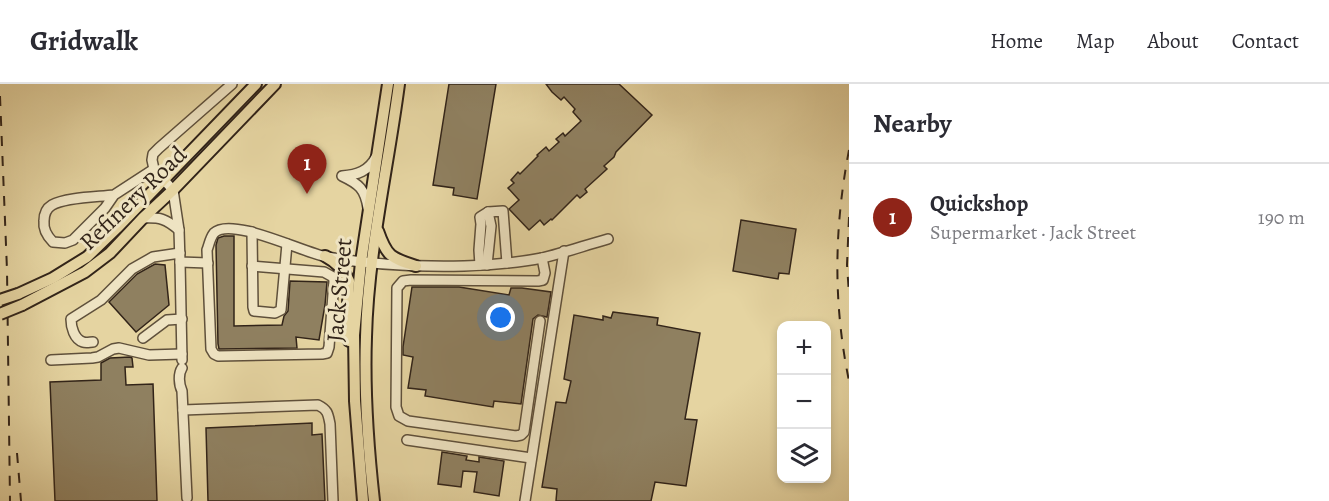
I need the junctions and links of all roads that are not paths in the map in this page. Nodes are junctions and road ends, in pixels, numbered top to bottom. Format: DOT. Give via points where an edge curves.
graph roads {
  1 [pos="232,84"];
  2 [pos="256,84"];
  3 [pos="275,84"];
  4 [pos="388,84"];
  5 [pos="399,84"];
  6 [pos="377,154"];
  7 [pos="154,169"];
  8 [pos="163,179"];
  9 [pos="174,190"];
  10 [pos="114,195"];
  11 [pos="369,210"];
  12 [pos="143,218"];
  13 [pos="377,228"];
  14 [pos="179,230"];
  15 [pos="252,232"];
  16 [pos="608,239"];
  17 [pos="287,244"];
  18 [pos="564,251"];
  19 [pos="325,256"];
  20 [pos="180,257"];
  21 [pos="542,258"];
  22 [pos="79,262"];
  23 [pos="366,262"];
  24 [pos="208,263"];
  25 [pos="507,263"];
  26 [pos="483,265"];
  27 [pos="252,266"];
  28 [pos="416,267"];
  29 [pos="285,268"];
  30 [pos="85,272"];
  31 [pos="20,299"];
  32 [pos="0,300"];
  33 [pos="0,314"];
  34 [pos="182,319"];
  35 [pos="540,321"];
  36 [pos="143,338"];
  37 [pos="93,342"];
  38 [pos="182,354"];
  39 [pos="51,360"];
  40 [pos="354,365"];
  41 [pos="183,410"];
  42 [pos="407,440"];
  43 [pos="531,458"];
  44 [pos="187,498"];
  45 [pos="333,501"];
  46 [pos="363,501"];
  47 [pos="374,501"];
  48 [pos="525,501"];
  1 -- 7 [label="street" via="153,154"];
  2 -- 8 [label="main road, Refinery Road"];
  3 -- 9 [label="main road, Refinery Road"];
  4 -- 6 [label="main road, Jack Street"];
  5 -- 13 [label="main road, Jack Street"];
  6 -- 11 [label="main road, Jack Street"];
  6 -- 11 [label="street" via="363,172 342,176 362,190"];
  7 -- 8 [label="street"];
  7 -- 10 [label="street"];
  8 -- 9 [label="street"];
  8 -- 22 [label="main road, Refinery Road"];
  9 -- 12 [label="main road, Refinery Road"];
  9 -- 14 [label="street"];
  10 -- 10 [label="street" via="73,240 53,242 45,232 45,213 53,205"];
  11 -- 23 [label="main road, Jack Street"];
  12 -- 14 [label="street" via="168,220"];
  12 -- 30 [label="main road, Refinery Road" via="110,253"];
  13 -- 23 [label="main road, Jack Street"];
  13 -- 28 [label="main road" via="389,255"];
  14 -- 20 [label="street"];
  15 -- 17 [label="street"];
  15 -- 24 [label="street" via="239,228 216,232 207,250"];
  15 -- 27 [label="street"];
  16 -- 18 [label="street"];
  17 -- 19 [label="street"];
  17 -- 29 [label="street"];
  18 -- 21 [label="street"];
  18 -- 43 [label="street"];
  19 -- 23 [label="street"];
  19 -- 40 [label="main road" via="340,266 349,280 347,327"];
  20 -- 24 [label="street"];
  20 -- 34 [label="street"];
  20 -- 37 [label="street" via="153,256 132,269 101,300 71,319 78,339"];
  21 -- 25 [label="street"];
  21 -- 35 [label="street" via="545,273 538,282 404,281 398,288 399,416 408,421 521,435"];
  22 -- 30 [label="main road"];
  22 -- 31 [label="main road, Refinery Road"];
  23 -- 28 [label="street"];
  23 -- 40 [label="main road, Jack Street" via="354,335"];
  23 -- 47 [label="main road, Jack Street" via="366,401"];
  24 -- 29 [label="street" via="214,354 327,352 333,277 324,272"];
  25 -- 26 [label="street"];
  25 -- 26 [label="street" via="503,211 484,215 479,250"];
  26 -- 28 [label="street"];
  27 -- 29 [label="street"];
  27 -- 29 [label="street" via="254,311 275,313 281,310"];
  30 -- 31 [label="main road, Refinery Road"];
  31 -- 32 [label="main road, Refinery Road, bridge"];
  31 -- 33 [label="main road, Refinery Road, bridge"];
  34 -- 36 [label="street" via="167,320"];
  34 -- 38 [label="street"];
  38 -- 39 [label="street" via="149,356 119,348 98,357"];
  38 -- 41 [label="street"];
  40 -- 46 [label="main road, Jack Street"];
  41 -- 44 [label="street"];
  41 -- 45 [label="street" via="318,405 324,408 330,424"];
  42 -- 43 [label="street"];
  43 -- 48 [label="street"];
}
